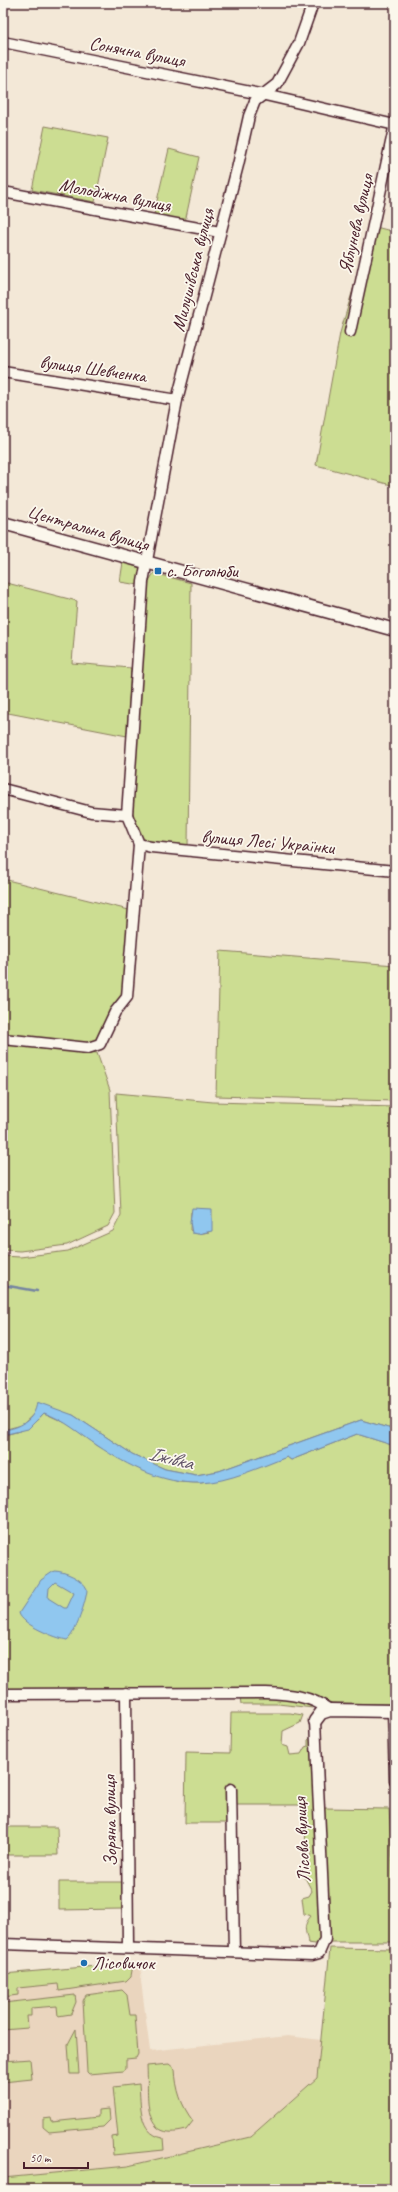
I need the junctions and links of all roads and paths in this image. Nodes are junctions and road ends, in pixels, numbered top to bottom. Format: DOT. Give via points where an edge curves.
graph roads {
  1 [pos="313,3"];
  2 [pos="3,42"];
  3 [pos="265,94"];
  4 [pos="395,125"];
  5 [pos="392,157"];
  6 [pos="3,192"];
  7 [pos="220,232"];
  8 [pos="350,332"];
  9 [pos="3,372"];
  10 [pos="177,400"];
  11 [pos="3,523"];
  12 [pos="148,564"];
  13 [pos="395,630"];
  14 [pos="3,789"];
  15 [pos="127,815"];
  16 [pos="139,844"];
  17 [pos="395,871"];
  18 [pos="3,1039"];
  19 [pos="126,1693"];
  20 [pos="3,1694"];
  21 [pos="330,1710"];
  22 [pos="394,1711"];
  23 [pos="315,1721"];
  24 [pos="395,1780"];
  25 [pos="231,1788"];
  26 [pos="3,1944"];
  27 [pos="128,1948"];
  28 [pos="234,1952"];
  1 -- 3 [label="street, Милушівська вулиця" via="299,43 277,84"];
  2 -- 3 [label="street, Сонячна вулиця"];
  3 -- 4 [label="street, Сонячна вулиця"];
  3 -- 7 [label="street, Милушівська вулиця" via="255,101 248,116"];
  4 -- 5 [label="street, Яблунева вулиця"];
  5 -- 8 [label="street, Яблунева вулиця"];
  6 -- 7 [label="street, Молодіжна вулиця"];
  7 -- 10 [label="street, Милушівська вулиця"];
  9 -- 10 [label="street, вулиця Шевченка"];
  10 -- 12 [label="street, Милушівська вулиця"];
  11 -- 12 [label="street, Центральна вулиця"];
  12 -- 13 [label="street, Центральна вулиця"];
  12 -- 15 [label="street, Милушівська вулиця" via="143,582"];
  14 -- 15 [label="street" via="91,812"];
  15 -- 16 [label="street"];
  16 -- 17 [label="street, вулиця Лесі Українки"];
  16 -- 18 [label="street" via="126,998 114,1012 100,1044 88,1048"];
  19 -- 20 [label="street"];
  19 -- 21 [label="street" via="266,1692 293,1695 319,1702"];
  19 -- 27 [label="street, Зоряна вулиця"];
  21 -- 22 [label="street"];
  21 -- 23 [label="street, Лісова вулиця" via="321,1713"];
  22 -- 24 [label="street"];
  23 -- 28 [label="street, Лісова вулиця" via="324,1944 319,1953 312,1955"];
  25 -- 28 [label="street"];
  26 -- 27 [label="street, Лісова вулиця"];
  27 -- 28 [label="street, Лісова вулиця"];
}
